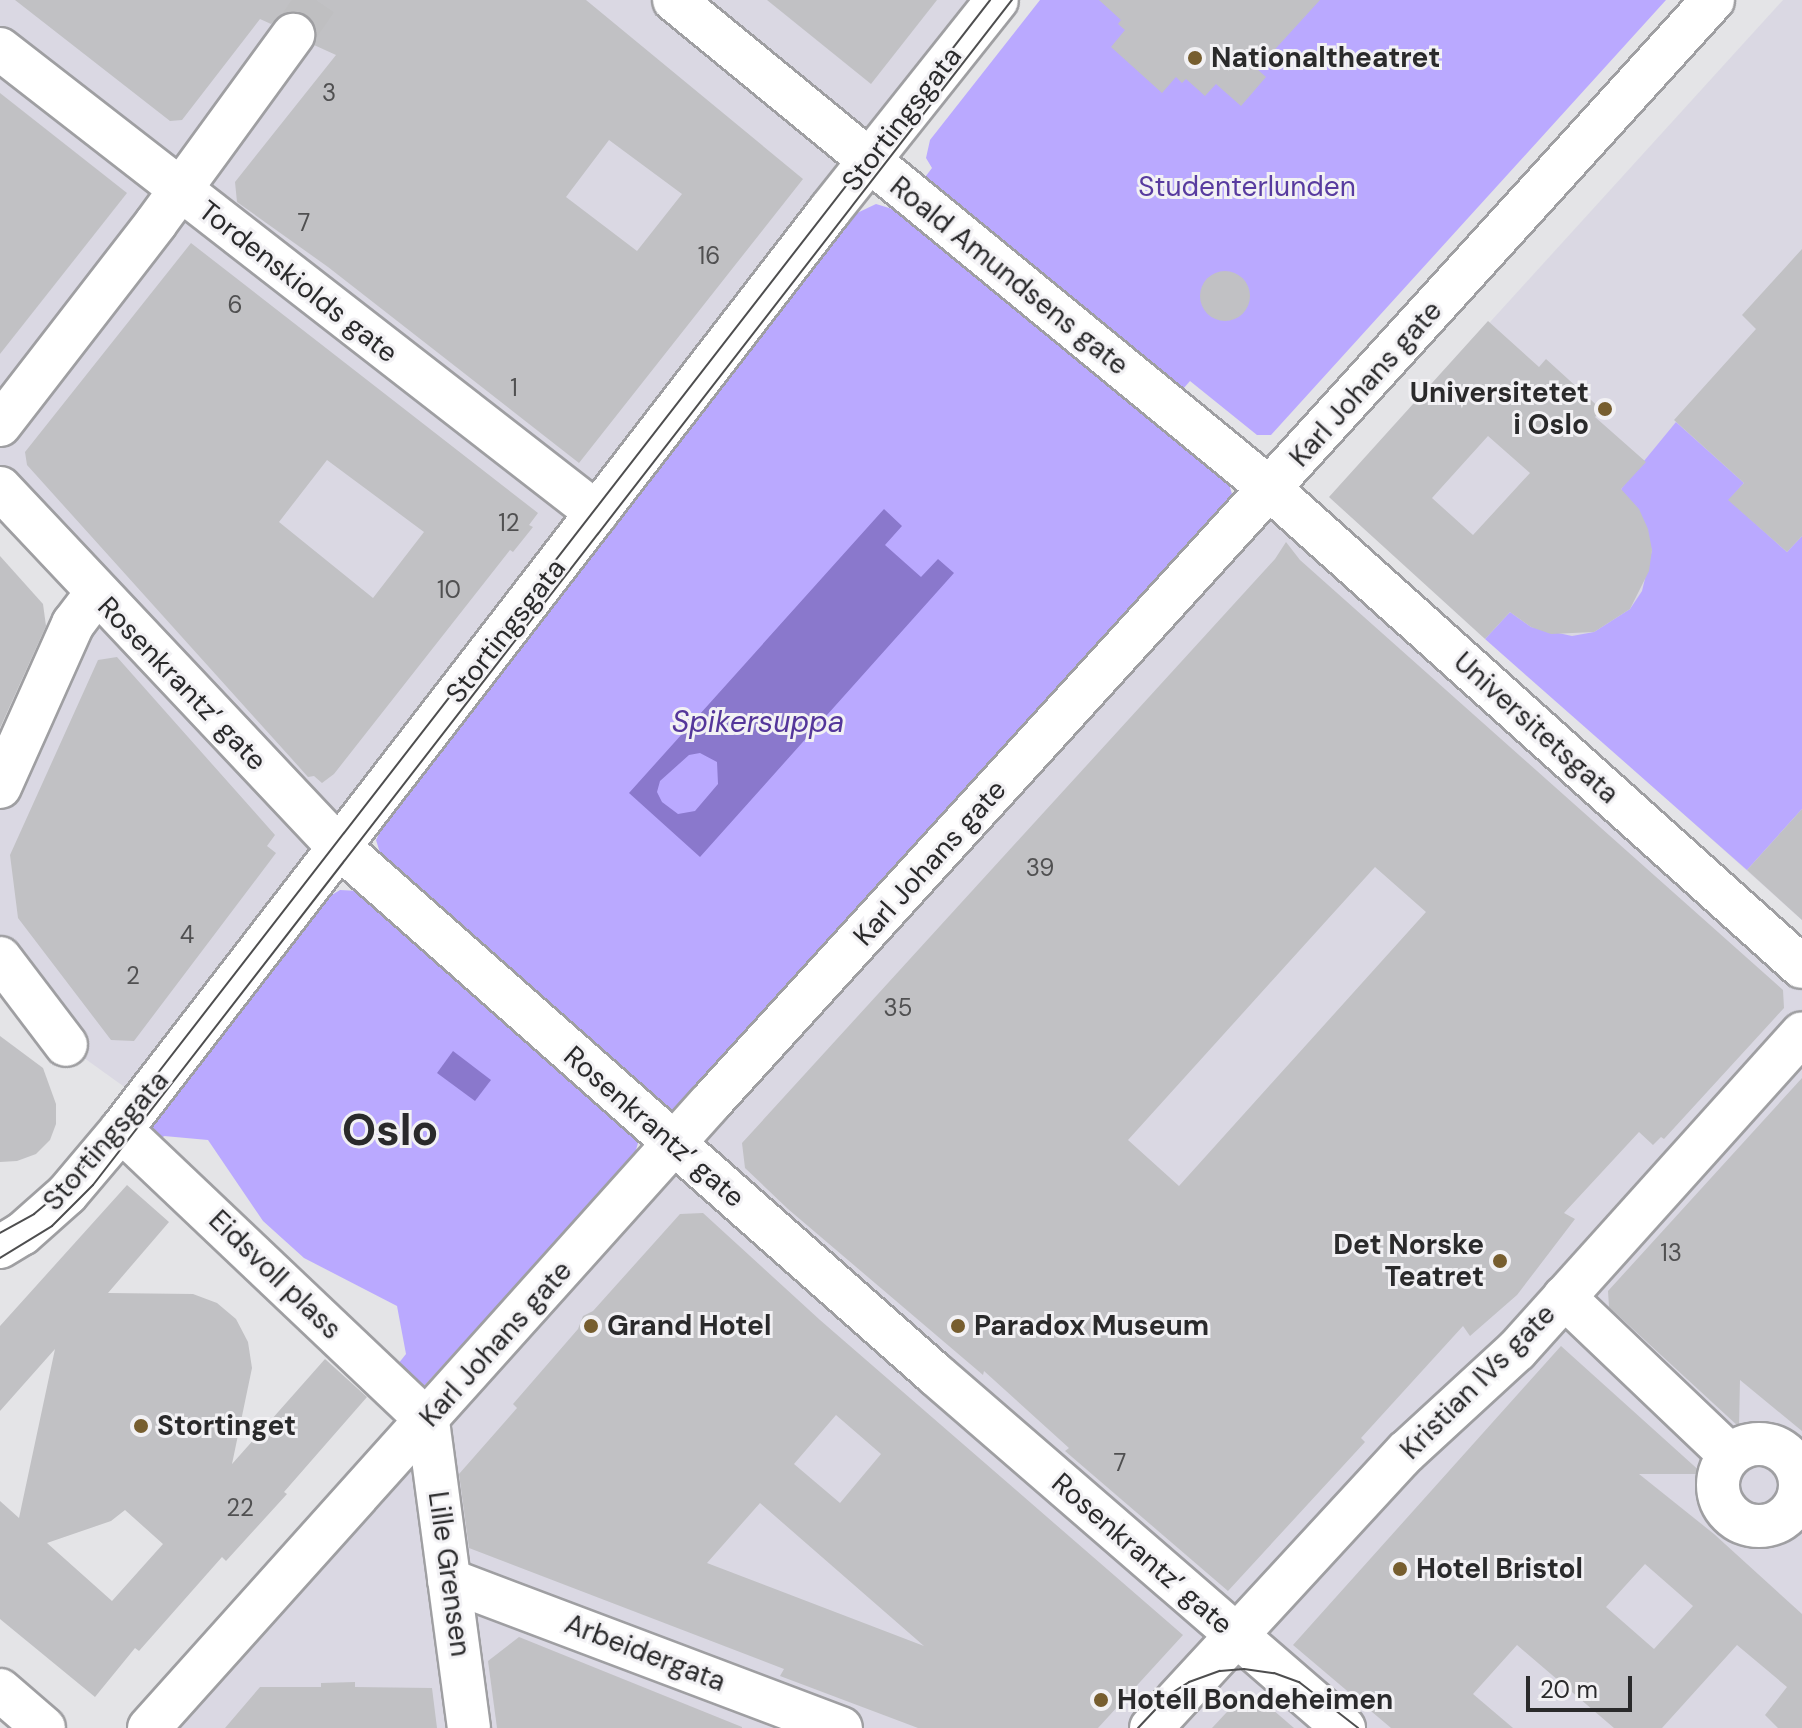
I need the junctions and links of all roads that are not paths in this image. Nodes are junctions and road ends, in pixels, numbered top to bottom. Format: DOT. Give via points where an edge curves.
graph roads {
  1 [pos="674,0"];
  2 [pos="997,0"];
  3 [pos="1713,0"];
  4 [pos="293,35"];
  5 [pos="0,49"];
  6 [pos="869,162"];
  7 [pos="180,191"];
  8 [pos="0,425"];
  9 [pos="0,488"];
  10 [pos="1270,489"];
  11 [pos="597,513"];
  12 [pos="96,593"];
  13 [pos="0,787"];
  14 [pos="339,847"];
  15 [pos="0,958"];
  16 [pos="1802,967"];
  17 [pos="1802,1033"];
  18 [pos="66,1045"];
  19 [pos="121,1130"];
  20 [pos="674,1145"];
  21 [pos="42,1216"];
  22 [pos="0,1217"];
  23 [pos="0,1247"];
  24 [pos="1564,1297"];
  25 [pos="428,1421"];
  26 [pos="1730,1455"];
  27 [pos="1797,1515"];
  28 [pos="449,1580"];
  29 [pos="1237,1638"];
  30 [pos="0,1690"];
  31 [pos="44,1728"];
  32 [pos="149,1728"];
  33 [pos="469,1728"];
  34 [pos="841,1728"];
  35 [pos="1151,1728"];
  36 [pos="1344,1728"];
  1 -- 6 [label="street, Roald Amundsens gate"];
  2 -- 6 [label="street, Stortingsgata"];
  3 -- 10 [label="street, Karl Johans gate"];
  4 -- 7 [label="street"];
  5 -- 7 [label="street, Tordenskiolds gate"];
  6 -- 10 [label="street, Roald Amundsens gate"];
  6 -- 11 [label="street, Stortingsgata"];
  7 -- 8 [label="street"];
  7 -- 11 [label="street, Tordenskiolds gate"];
  9 -- 12 [label="street, Rosenkrantz’ gate"];
  10 -- 16 [label="street, Universitetsgata"];
  10 -- 20 [label="street, Karl Johans gate"];
  11 -- 14 [label="street, Stortingsgata"];
  12 -- 13 [label="street" via="73,624"];
  12 -- 14 [label="street, Rosenkrantz’ gate"];
  14 -- 19 [label="street, Stortingsgata"];
  14 -- 20 [label="street, Rosenkrantz’ gate"];
  15 -- 18 [label="street"];
  17 -- 24 [label="street, Kristian IVs gate"];
  19 -- 21 [label="street, Stortingsgata"];
  19 -- 25 [label="street, Eidsvoll plass"];
  20 -- 25 [label="street, Karl Johans gate"];
  20 -- 29 [label="street, Rosenkrantz’ gate"];
  21 -- 22 [label="street"];
  21 -- 23 [label="street, Stortingsgata"];
  24 -- 26 [label="street"];
  24 -- 29 [label="street, Kristian IVs gate" via="1490,1378 1406,1452"];
  25 -- 28 [label="street, Lille Grensen"];
  25 -- 32 [label="street, Karl Johans gate"];
  26 -- 27 [label="street" via="1767,1444 1792,1459 1801,1483"];
  26 -- 27 [label="street" via="1718,1481 1719,1495 1732,1516 1758,1526"];
  28 -- 33 [label="street, Lille Grensen"];
  28 -- 34 [label="street, Arbeidergata" via="705,1675 756,1679"];
  29 -- 35 [label="street, Kristian IVs gate"];
  29 -- 36 [label="street, Rosenkrantz’ gate"];
  30 -- 31 [label="street"];
}
